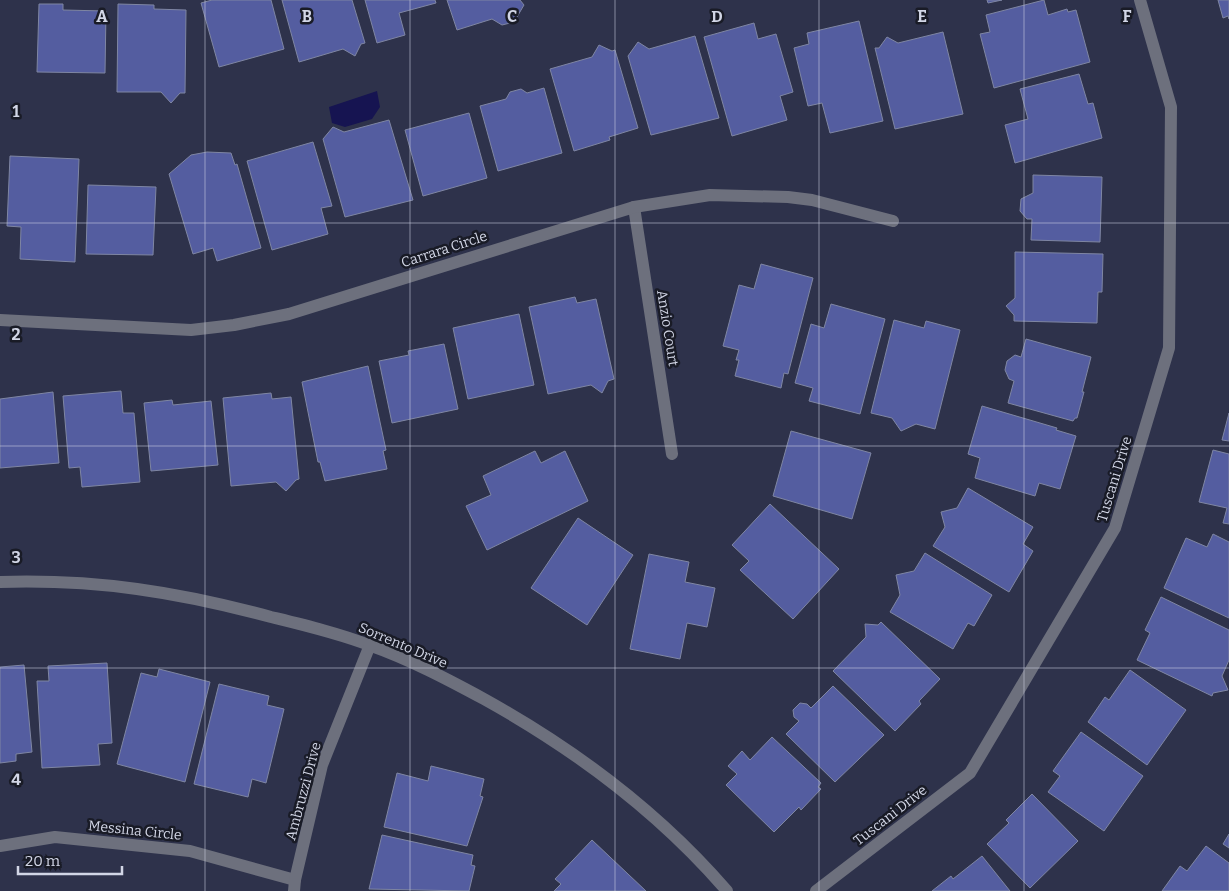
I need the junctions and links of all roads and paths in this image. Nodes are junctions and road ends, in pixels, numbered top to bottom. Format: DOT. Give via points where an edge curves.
graph roads {
  1 [pos="1140,0"];
  2 [pos="634,207"];
  3 [pos="894,221"];
  4 [pos="0,320"];
  5 [pos="672,454"];
  6 [pos="0,582"];
  7 [pos="370,645"];
  8 [pos="0,846"];
  9 [pos="294,886"];
  10 [pos="727,891"];
  11 [pos="816,891"];
  1 -- 11 [label="street, Tuscani Drive" via="1171,107 1169,348 1115,528 970,773"];
  2 -- 3 [label="street, Carrara Circle" via="710,195 788,197 828,203"];
  2 -- 4 [label="street, Carrara Circle" via="290,314 234,325 191,330"];
  2 -- 5 [label="street, Anzio Court"];
  6 -- 7 [label="street, Sorrento Drive" via="46,581 158,590 218,602"];
  7 -- 9 [label="street, Ambruzzi Drive" via="322,765"];
  7 -- 10 [label="street, Sorrento Drive" via="453,682 571,751 664,824"];
  8 -- 9 [label="street, Messina Circle" via="55,837 190,850"];
}
